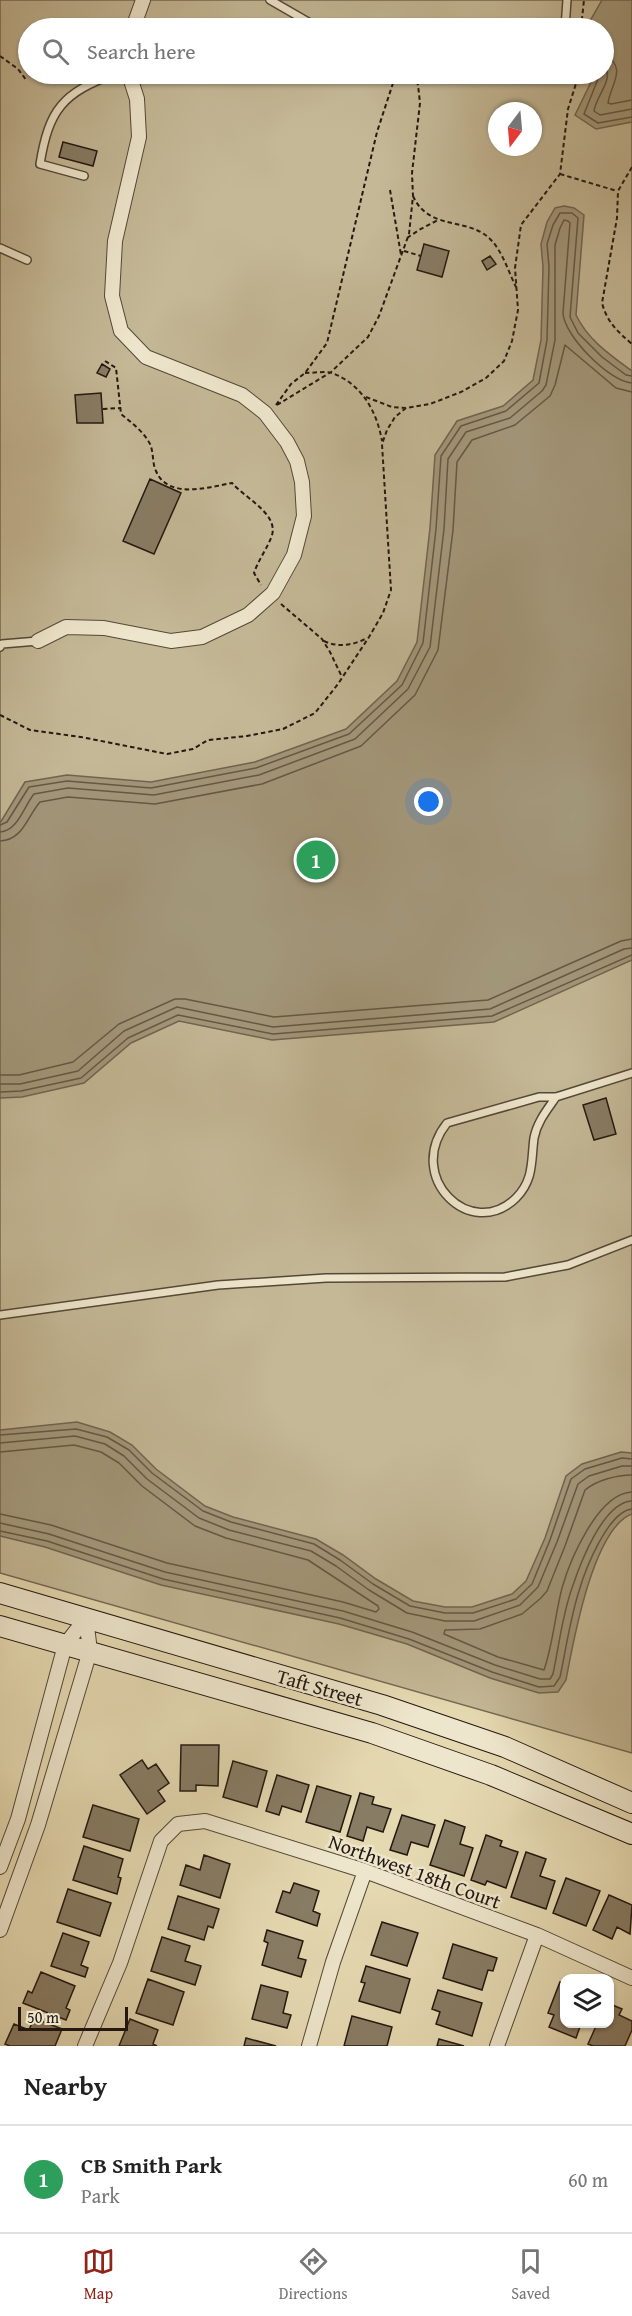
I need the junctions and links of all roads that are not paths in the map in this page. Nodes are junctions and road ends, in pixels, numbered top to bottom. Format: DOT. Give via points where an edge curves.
graph roads {
  1 [pos="143,0"];
  2 [pos="270,0"];
  3 [pos="567,0"];
  4 [pos="137,18"];
  5 [pos="301,18"];
  6 [pos="566,18"];
  7 [pos="87,84"];
  8 [pos="132,84"];
  9 [pos="84,176"];
  10 [pos="0,248"];
  11 [pos="27,260"];
  12 [pos="38,641"];
  13 [pos="0,647"];
  14 [pos="632,1073"];
  15 [pos="556,1097"];
  16 [pos="632,1240"];
  17 [pos="0,1315"];
  18 [pos="0,1593"];
  19 [pos="86,1618"];
  20 [pos="0,1626"];
  21 [pos="65,1645"];
  22 [pos="90,1651"];
  23 [pos="632,1803"];
  24 [pos="632,1834"];
  25 [pos="0,1867"];
  26 [pos="365,1871"];
  27 [pos="0,1930"];
  28 [pos="537,1935"];
  29 [pos="632,1978"];
  30 [pos="85,2046"];
  31 [pos="309,2046"];
  32 [pos="497,2046"];
  1 -- 4 [label="street"];
  2 -- 5 [label="lane"];
  3 -- 6 [label="lane"];
  7 -- 9 [label="lane" via="59,107 39,164"];
  8 -- 12 [label="street" via="139,137 115,241 112,296 121,331 146,357 242,395 265,413 297,461 304,516 294,555 273,593 249,615 202,637 171,641 104,628 66,627"];
  10 -- 11 [label="lane"];
  12 -- 13 [label="lane"];
  14 -- 15 [label="lane"];
  15 -- 15 [label="lane" via="539,1097 447,1123 434,1147 433,1168 447,1197 473,1211 486,1212 502,1208 515,1198 527,1184 532,1169 534,1137 541,1118"];
  16 -- 17 [label="lane" via="568,1265 505,1277 326,1278 218,1285"];
  18 -- 19 [label="street, Taft Street"];
  19 -- 21 [label="street"];
  19 -- 22 [label="street"];
  19 -- 23 [label="street, Taft Street" via="394,1709 505,1747"];
  20 -- 21 [label="street, Taft Street"];
  21 -- 22 [label="street, Taft Street"];
  21 -- 25 [label="street" via="18,1819"];
  22 -- 24 [label="street, Taft Street" via="372,1733 491,1775"];
  22 -- 27 [label="street" via="38,1825"];
  26 -- 28 [label="street, Northwest 18th Court"];
  26 -- 30 [label="street, Northwest 18th Court" via="205,1821 178,1824 161,1841 120,1963"];
  26 -- 31 [label="street"];
  28 -- 29 [label="street, Northwest 18th Court"];
  28 -- 32 [label="street"];
}
